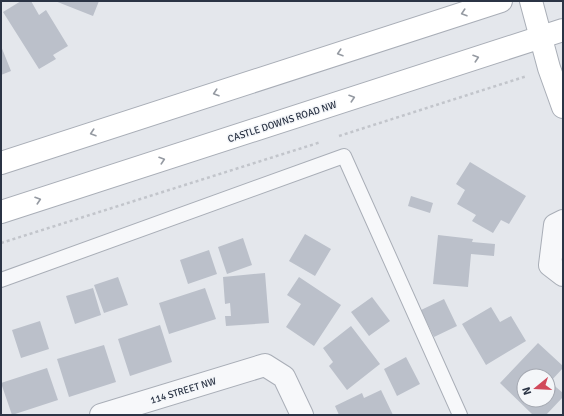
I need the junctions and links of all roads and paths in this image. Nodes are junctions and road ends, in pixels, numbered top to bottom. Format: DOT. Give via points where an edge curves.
graph roads {
  1 [pos="501,1"];
  2 [pos="531,1"];
  3 [pos="563,30"];
  4 [pos="541,38"];
  5 [pos="549,68"];
  6 [pos="563,107"];
  7 [pos="332,138"];
  8 [pos="324,141"];
  9 [pos="1,163"];
  10 [pos="1,212"];
  11 [pos="563,221"];
  12 [pos="1,243"];
  13 [pos="563,275"];
  14 [pos="1,280"];
  15 [pos="101,415"];
  16 [pos="302,415"];
  17 [pos="460,415"];
  1 -- 9 [label="main road, one-way"];
  2 -- 4 [label="main road"];
  3 -- 4 [label="main road, CASTLE DOWNS ROAD NW"];
  4 -- 5 [label="main road"];
  10 -- 4 [label="main road, CASTLE DOWNS ROAD NW, one-way"];
  5 -- 6 [label="main road"];
  5 -- 7 [label="path"];
  8 -- 12 [label="path"];
  11 -- 13 [label="street" via="555,225 550,265"];
  14 -- 17 [label="lane" via="344,156"];
  15 -- 16 [label="street, 114 STREET NW" via="265,365 284,378"];
}
